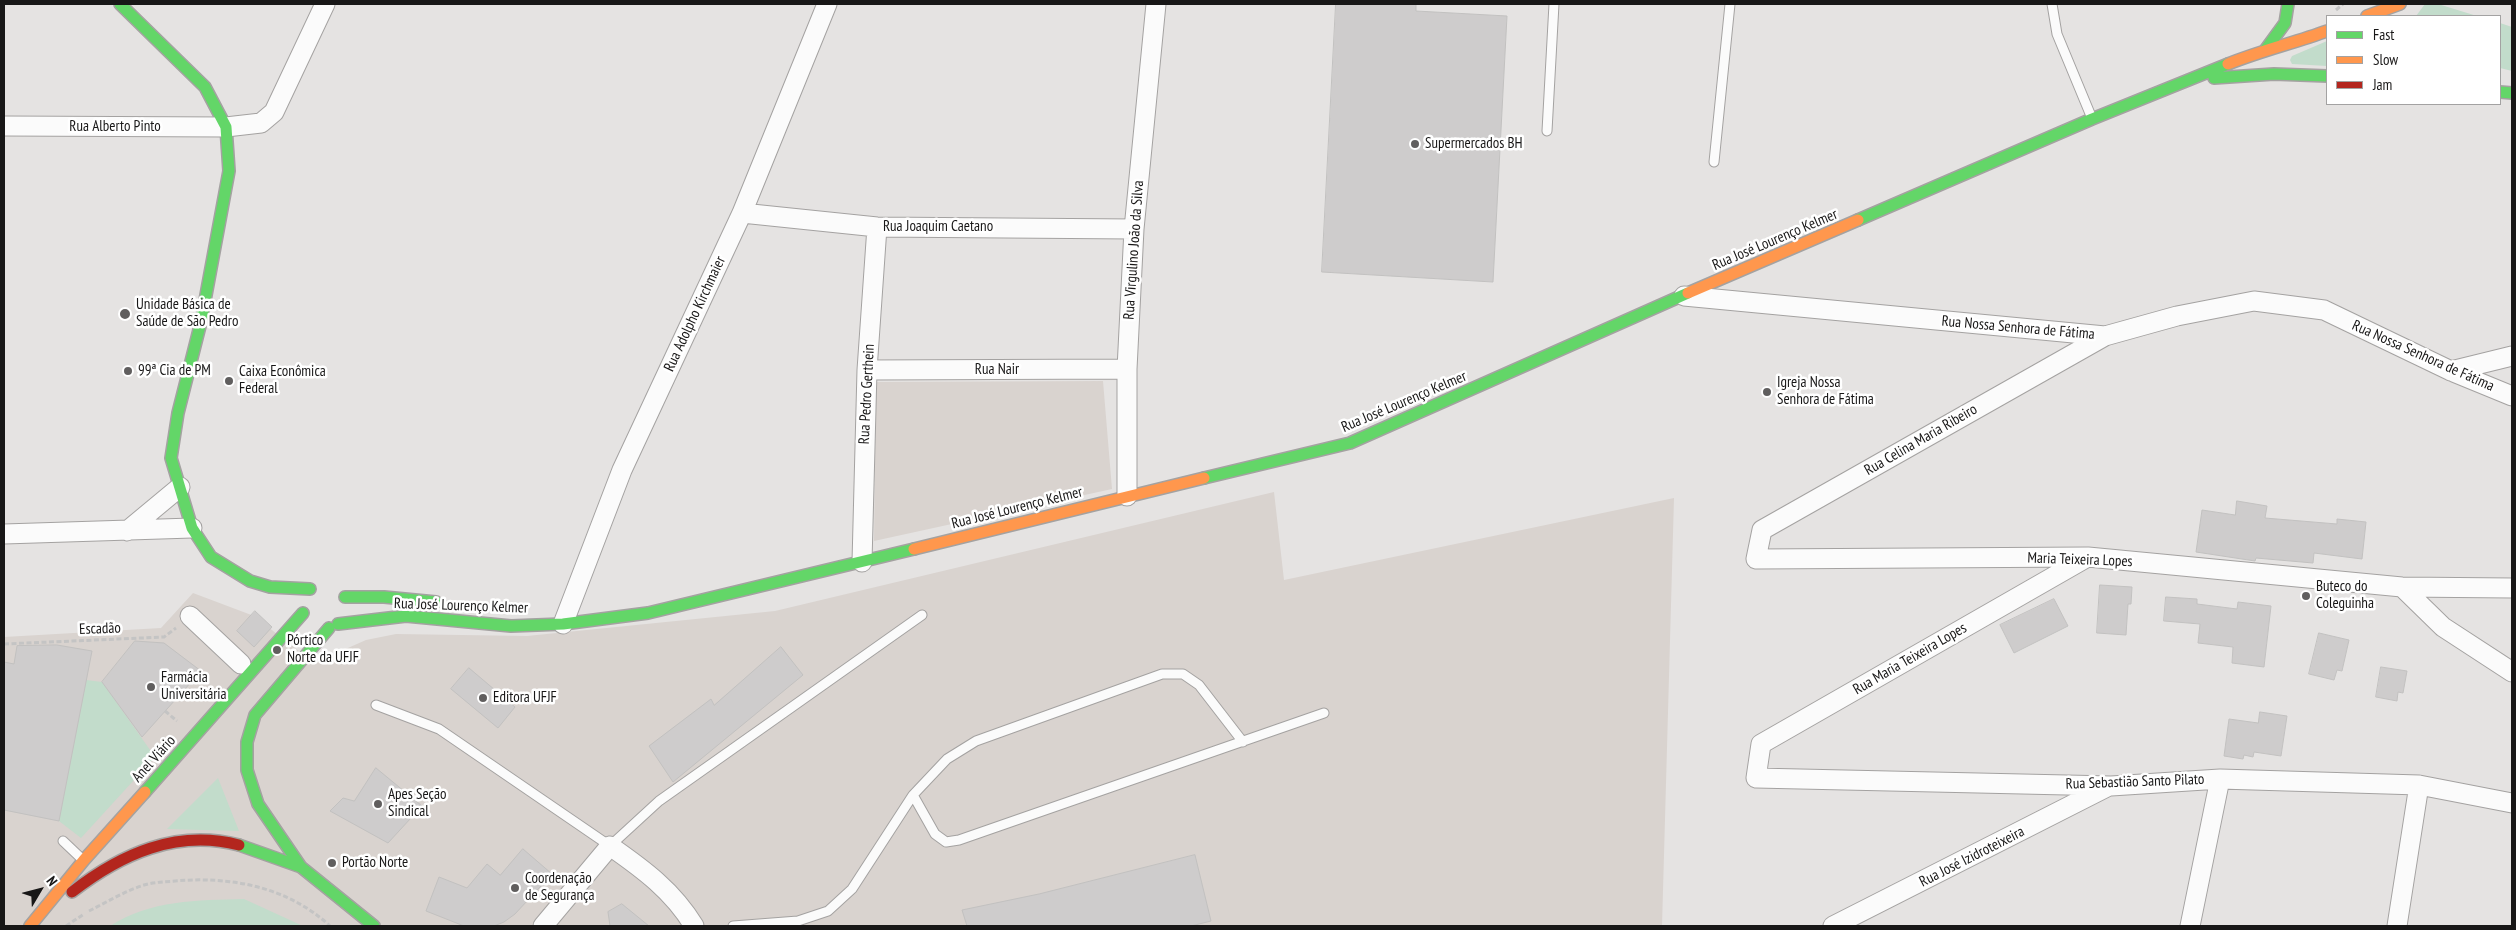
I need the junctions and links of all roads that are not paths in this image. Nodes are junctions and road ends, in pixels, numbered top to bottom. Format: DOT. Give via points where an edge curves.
graph roads {
  1 [pos="120,4"];
  2 [pos="325,4"];
  3 [pos="827,4"];
  4 [pos="1156,4"];
  5 [pos="1554,4"];
  6 [pos="1730,4"];
  7 [pos="2052,4"];
  8 [pos="2288,4"];
  9 [pos="2367,4"];
  10 [pos="2400,4"];
  11 [pos="2376,15"];
  12 [pos="2326,31"];
  13 [pos="2266,49"];
  14 [pos="2326,76"];
  15 [pos="2193,80"];
  16 [pos="2092,119"];
  17 [pos="4,126"];
  18 [pos="226,127"];
  19 [pos="1547,131"];
  20 [pos="1714,162"];
  21 [pos="742,213"];
  22 [pos="877,227"];
  23 [pos="1134,229"];
  24 [pos="1682,296"];
  25 [pos="2105,336"];
  26 [pos="2512,356"];
  27 [pos="1127,369"];
  28 [pos="867,370"];
  29 [pos="2451,371"];
  30 [pos="2512,396"];
  31 [pos="180,487"];
  32 [pos="1127,496"];
  33 [pos="192,528"];
  34 [pos="127,531"];
  35 [pos="4,534"];
  36 [pos="2088,558"];
  37 [pos="1756,559"];
  38 [pos="862,562"];
  39 [pos="270,587"];
  40 [pos="2402,587"];
  41 [pos="2512,588"];
  42 [pos="294,599"];
  43 [pos="447,603"];
  44 [pos="520,613"];
  45 [pos="922,615"];
  46 [pos="190,616"];
  47 [pos="309,620"];
  48 [pos="558,624"];
  49 [pos="333,626"];
  50 [pos="242,664"];
  51 [pos="2512,672"];
  52 [pos="376,705"];
  53 [pos="1324,714"];
  54 [pos="1243,742"];
  55 [pos="1756,778"];
  56 [pos="2220,779"];
  57 [pos="2419,785"];
  58 [pos="2111,786"];
  59 [pos="913,795"];
  60 [pos="2512,802"];
  61 [pos="63,841"];
  62 [pos="610,846"];
  63 [pos="84,860"];
  64 [pos="300,867"];
  65 [pos="31,926"];
  66 [pos="374,926"];
  67 [pos="543,926"];
  68 [pos="694,926"];
  69 [pos="733,926"];
  70 [pos="1833,926"];
  71 [pos="2190,926"];
  72 [pos="2397,926"];
  1 -- 18 [label="main road" via="205,87"];
  2 -- 18 [label="street, Rua Alberto Pinto" via="274,112 261,123"];
  3 -- 21 [label="street, Rua Adolpho Kirchmaier"];
  4 -- 23 [label="street, Rua Virgulino João da Silva"];
  5 -- 19 [label="lane"];
  6 -- 20 [label="lane"];
  7 -- 16 [label="lane" via="2057,34"];
  8 -- 13 [label="main road" via="2283,29"];
  9 -- 11 [label="main road"];
  10 -- 11 [label="main road"];
  12 -- 13 [label="main road, Rua José Lourenço Kelmer"];
  13 -- 15 [label="main road, Rua José Lourenço Kelmer"];
  14 -- 15 [label="main road, Rua José Lourenço Kelmer" via="2274,74"];
  15 -- 16 [label="main road, Rua José Lourenço Kelmer"];
  16 -- 24 [label="main road, Rua José Lourenço Kelmer"];
  17 -- 18 [label="street, Rua Alberto Pinto"];
  18 -- 31 [label="main road" via="229,171 171,458"];
  21 -- 22 [label="street, Rua Joaquim Caetano"];
  21 -- 48 [label="street, Rua Adolpho Kirchmaier" via="622,470"];
  22 -- 23 [label="street, Rua Joaquim Caetano"];
  22 -- 28 [label="street, Rua Pedro Gerthein"];
  23 -- 27 [label="street, Rua Virgulino João da Silva"];
  24 -- 25 [label="street, Rua Nossa Senhora de Fátima"];
  24 -- 32 [label="main road, Rua José Lourenço Kelmer" via="1350,443"];
  25 -- 29 [label="street, Rua Nossa Senhora de Fátima" via="2177,316 2254,302 2324,310"];
  25 -- 37 [label="street, Rua Celina Maria Ribeiro" via="1762,530"];
  26 -- 29 [label="street"];
  27 -- 28 [label="street, Rua Nair"];
  27 -- 32 [label="street, Rua Virgulino João da Silva"];
  28 -- 38 [label="street, Rua Pedro Gerthein"];
  29 -- 30 [label="street, Rua Nossa Senhora de Fátima"];
  31 -- 33 [label="main road"];
  31 -- 34 [label="street"];
  32 -- 38 [label="main road, Rua José Lourenço Kelmer"];
  33 -- 34 [label="street"];
  33 -- 39 [label="main road" via="211,556 250,582"];
  34 -- 35 [label="street"];
  36 -- 37 [label="street, Maria Teixeira Lopes"];
  36 -- 40 [label="street, Maria Teixeira Lopes"];
  36 -- 55 [label="street, Rua Maria Teixeira Lopes" via="1761,744"];
  38 -- 48 [label="main road, Rua José Lourenço Kelmer" via="648,613"];
  39 -- 42 [label="main road"];
  39 -- 47 [label="main road" via="314,586 302,603"];
  40 -- 41 [label="street, Maria Teixeira Lopes"];
  40 -- 51 [label="street" via="2443,627"];
  43 -- 49 [label="main road, Rua José Lourenço Kelmer" via="384,597 344,601"];
  44 -- 48 [label="main road, Rua José Lourenço Kelmer"];
  45 -- 62 [label="lane" via="660,802"];
  46 -- 50 [label="street"];
  47 -- 49 [label="main road, Rua José Lourenço Kelmer"];
  47 -- 63 [label="main road, Anel Viário" via="287,633"];
  48 -- 49 [label="main road, Rua José Lourenço Kelmer" via="511,626 406,616"];
  49 -- 64 [label="main road, Anel Viário" via="256,715 247,742 247,770 258,804"];
  52 -- 62 [label="lane" via="439,729"];
  53 -- 54 [label="lane"];
  54 -- 59 [label="lane" via="959,840 946,842 935,834"];
  54 -- 59 [label="lane" via="1199,685 1183,674 1162,674 976,741 947,759"];
  55 -- 58 [label="street, Rua Sebastião Santo Pilato"];
  56 -- 57 [label="street, Rua Sebastião Santo Pilato"];
  56 -- 58 [label="street, Rua Sebastião Santo Pilato"];
  56 -- 71 [label="street"];
  57 -- 60 [label="street, Rua Sebastião Santo Pilato"];
  57 -- 72 [label="street"];
  58 -- 70 [label="street, Rua José Izidroteixeira"];
  59 -- 69 [label="lane" via="852,889 828,911 798,921"];
  61 -- 63 [label="lane"];
  62 -- 67 [label="street"];
  62 -- 68 [label="street" via="651,875"];
  63 -- 65 [label="main road, Anel Viário"];
  64 -- 65 [label="main road, Anel Viário" via="236,844 204,839 149,846 96,872"];
  64 -- 66 [label="main road, Anel Viário"];
}
